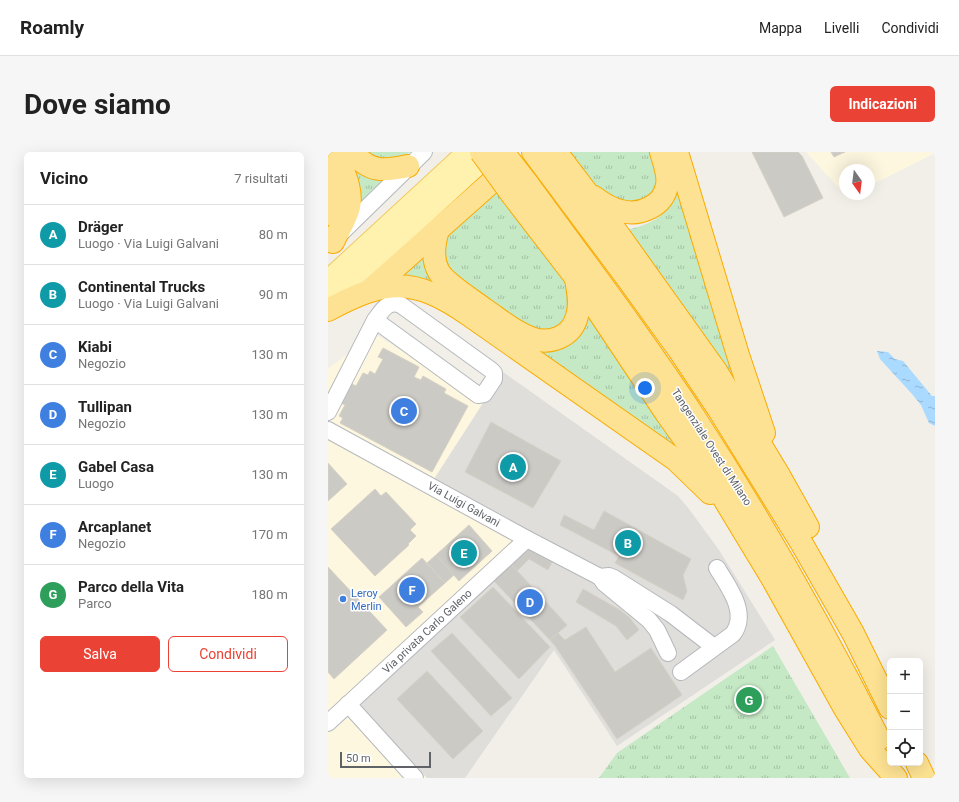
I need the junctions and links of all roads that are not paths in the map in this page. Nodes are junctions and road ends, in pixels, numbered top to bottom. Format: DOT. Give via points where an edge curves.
graph roads {
  1 [pos="335,152"];
  2 [pos="353,152"];
  3 [pos="424,152"];
  4 [pos="468,152"];
  5 [pos="481,152"];
  6 [pos="491,152"];
  7 [pos="503,152"];
  8 [pos="524,152"];
  9 [pos="533,152"];
  10 [pos="661,152"];
  11 [pos="677,152"];
  12 [pos="560,164"];
  13 [pos="408,166"];
  14 [pos="520,190"];
  15 [pos="328,214"];
  16 [pos="438,230"];
  17 [pos="330,244"];
  18 [pos="576,278"];
  19 [pos="328,281"];
  20 [pos="369,290"];
  21 [pos="328,302"];
  22 [pos="328,310"];
  23 [pos="374,320"];
  24 [pos="328,412"];
  25 [pos="328,430"];
  26 [pos="780,477"];
  27 [pos="527,539"];
  28 [pos="717,568"];
  29 [pos="600,576"];
  30 [pos="772,578"];
  31 [pos="853,633"];
  32 [pos="714,647"];
  33 [pos="668,653"];
  34 [pos="681,672"];
  35 [pos="887,702"];
  36 [pos="348,704"];
  37 [pos="328,723"];
  38 [pos="887,756"];
  39 [pos="892,766"];
  40 [pos="918,766"];
  41 [pos="415,778"];
  42 [pos="897,778"];
  43 [pos="924,778"];
  1 -- 15 [label="highway" via="336,181"];
  1 -- 17 [label="highway" via="350,200 345,219"];
  2 -- 13 [label="highway" via="364,164 377,169"];
  3 -- 13 [label="street"];
  4 -- 19 [label="main road"];
  5 -- 14 [label="highway, bridge"];
  6 -- 21 [label="main road"];
  7 -- 14 [label="highway, Tangenziale Ovest di Milano, bridge"];
  8 -- 16 [label="highway"];
  9 -- 12 [label="highway"];
  10 -- 12 [label="highway" via="667,187 658,203 641,212 621,211 600,201"];
  11 -- 26 [label="highway" via="738,355"];
  12 -- 26 [label="highway" via="716,371"];
  12 -- 31 [label="highway" via="628,278 719,410 802,544"];
  13 -- 17 [label="street"];
  14 -- 18 [label="highway"];
  14 -- 38 [label="highway, Tangenziale Ovest di Milano" via="643,342 694,418 782,559"];
  16 -- 18 [label="highway" via="435,259 441,275 478,305 532,338 553,340 570,330 579,309"];
  16 -- 20 [label="highway"];
  18 -- 30 [label="highway" via="706,469"];
  20 -- 22 [label="highway"];
  20 -- 30 [label="highway" via="409,286 451,303 676,460 710,492"];
  23 -- 23 [label="street" via="478,394 484,394 494,379 491,370 401,305 391,303"];
  23 -- 24 [label="street"];
  25 -- 27 [label="street, Via Luigi Galvani"];
  26 -- 31 [label="highway" via="826,560 843,600"];
  27 -- 29 [label="street, Via Luigi Galvani"];
  27 -- 36 [label="street, Via privata Carlo Galeno"];
  28 -- 32 [label="street" via="733,595 739,621 733,634"];
  29 -- 32 [label="street" via="614,578 670,614"];
  29 -- 33 [label="street" via="604,583 649,620"];
  30 -- 42 [label="highway" via="845,710 870,749"];
  31 -- 35 [label="highway"];
  32 -- 34 [label="street"];
  36 -- 37 [label="street, Via privata Carlo Galeno"];
  36 -- 41 [label="street"];
  39 -- 42 [label="highway, Tangenziale Ovest di Milano"];
  40 -- 43 [label="highway"];
}
